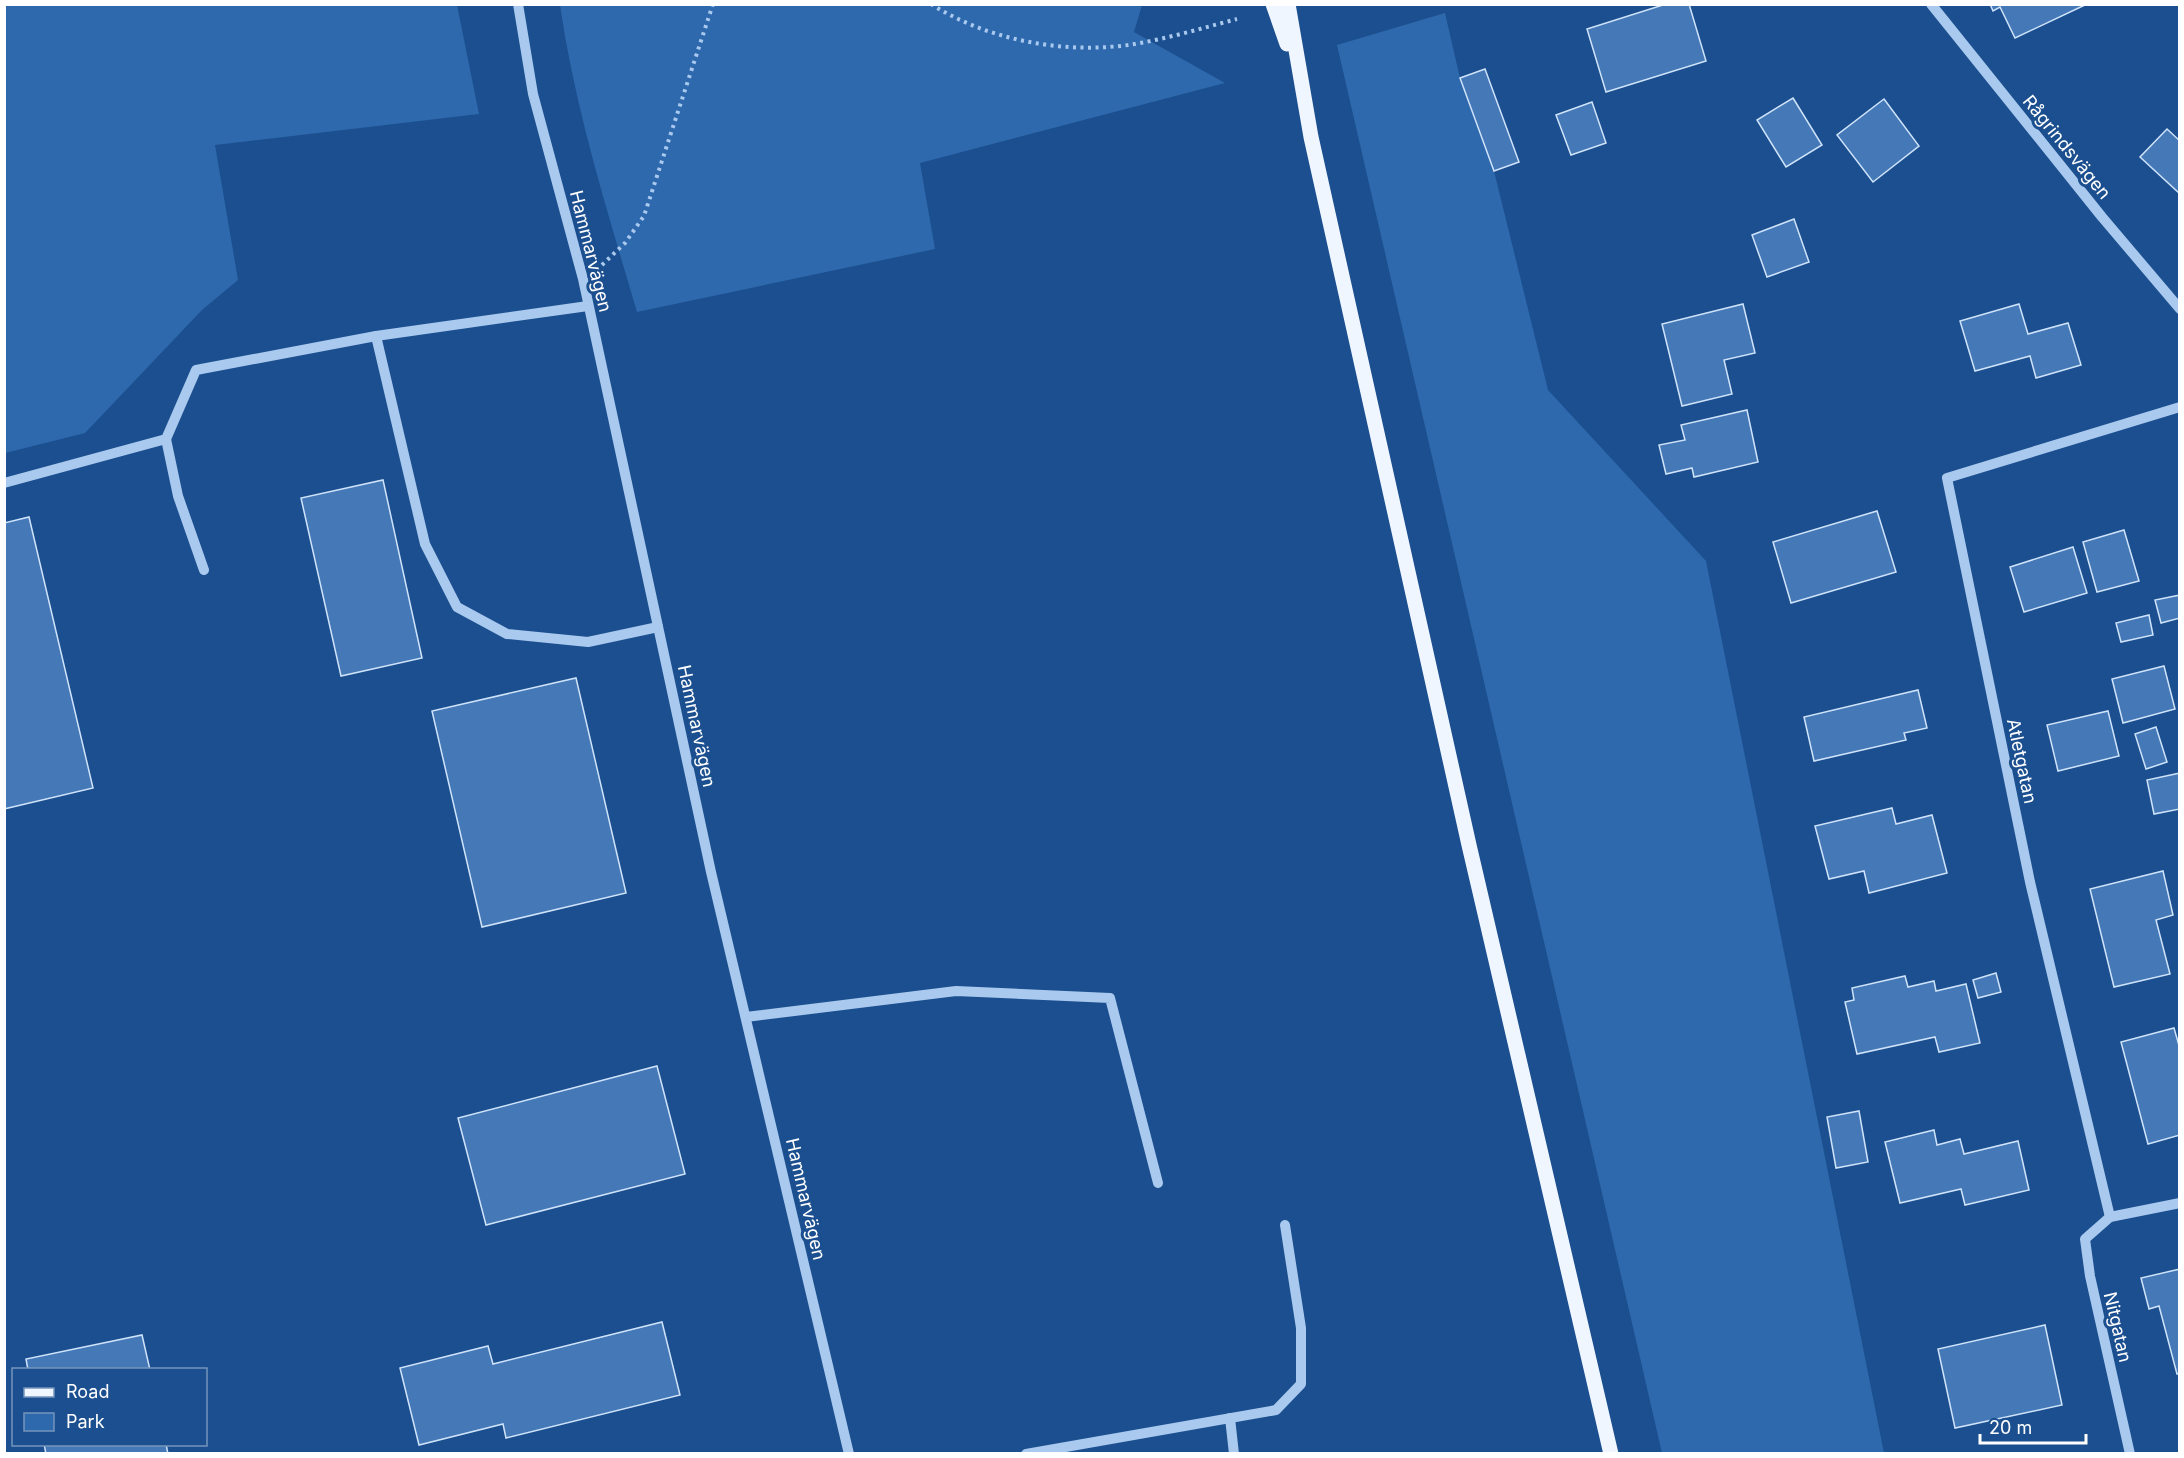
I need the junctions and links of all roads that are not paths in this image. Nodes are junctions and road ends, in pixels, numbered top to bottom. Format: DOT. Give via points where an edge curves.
graph roads {
  1 [pos="518,4"];
  2 [pos="1273,4"];
  3 [pos="1288,4"];
  4 [pos="1931,4"];
  5 [pos="1300,80"];
  6 [pos="588,306"];
  7 [pos="2180,309"];
  8 [pos="376,336"];
  9 [pos="2180,407"];
  10 [pos="166,439"];
  11 [pos="4,483"];
  12 [pos="204,570"];
  13 [pos="658,627"];
  14 [pos="746,1017"];
  15 [pos="1158,1183"];
  16 [pos="2180,1203"];
  17 [pos="2110,1217"];
  18 [pos="1285,1225"];
  19 [pos="1230,1418"];
  20 [pos="849,1454"];
  21 [pos="1026,1454"];
  22 [pos="1234,1454"];
  23 [pos="1611,1454"];
  24 [pos="2130,1454"];
  1 -- 6 [label="street, Hammarvägen" via="533,94"];
  2 -- 5 [label="main road"];
  3 -- 5 [label="main road"];
  4 -- 7 [label="street, Rågrindsvägen"];
  5 -- 23 [label="main road" via="1469,845"];
  6 -- 8 [label="street"];
  6 -- 13 [label="street, Hammarvägen"];
  8 -- 10 [label="street" via="196,370"];
  8 -- 13 [label="street" via="425,544 457,607 507,634 542,638 588,642"];
  9 -- 17 [label="street, Atletgatan" via="1947,478 2030,882"];
  10 -- 11 [label="street"];
  10 -- 12 [label="street" via="178,496"];
  13 -- 14 [label="street, Hammarvägen"];
  14 -- 15 [label="street" via="956,991 1110,998"];
  14 -- 20 [label="street, Hammarvägen"];
  16 -- 17 [label="street"];
  17 -- 24 [label="street, Nitgatan" via="2085,1239"];
  18 -- 19 [label="street" via="1301,1328 1301,1384 1276,1410"];
  19 -- 21 [label="street"];
  19 -- 22 [label="street"];
}
